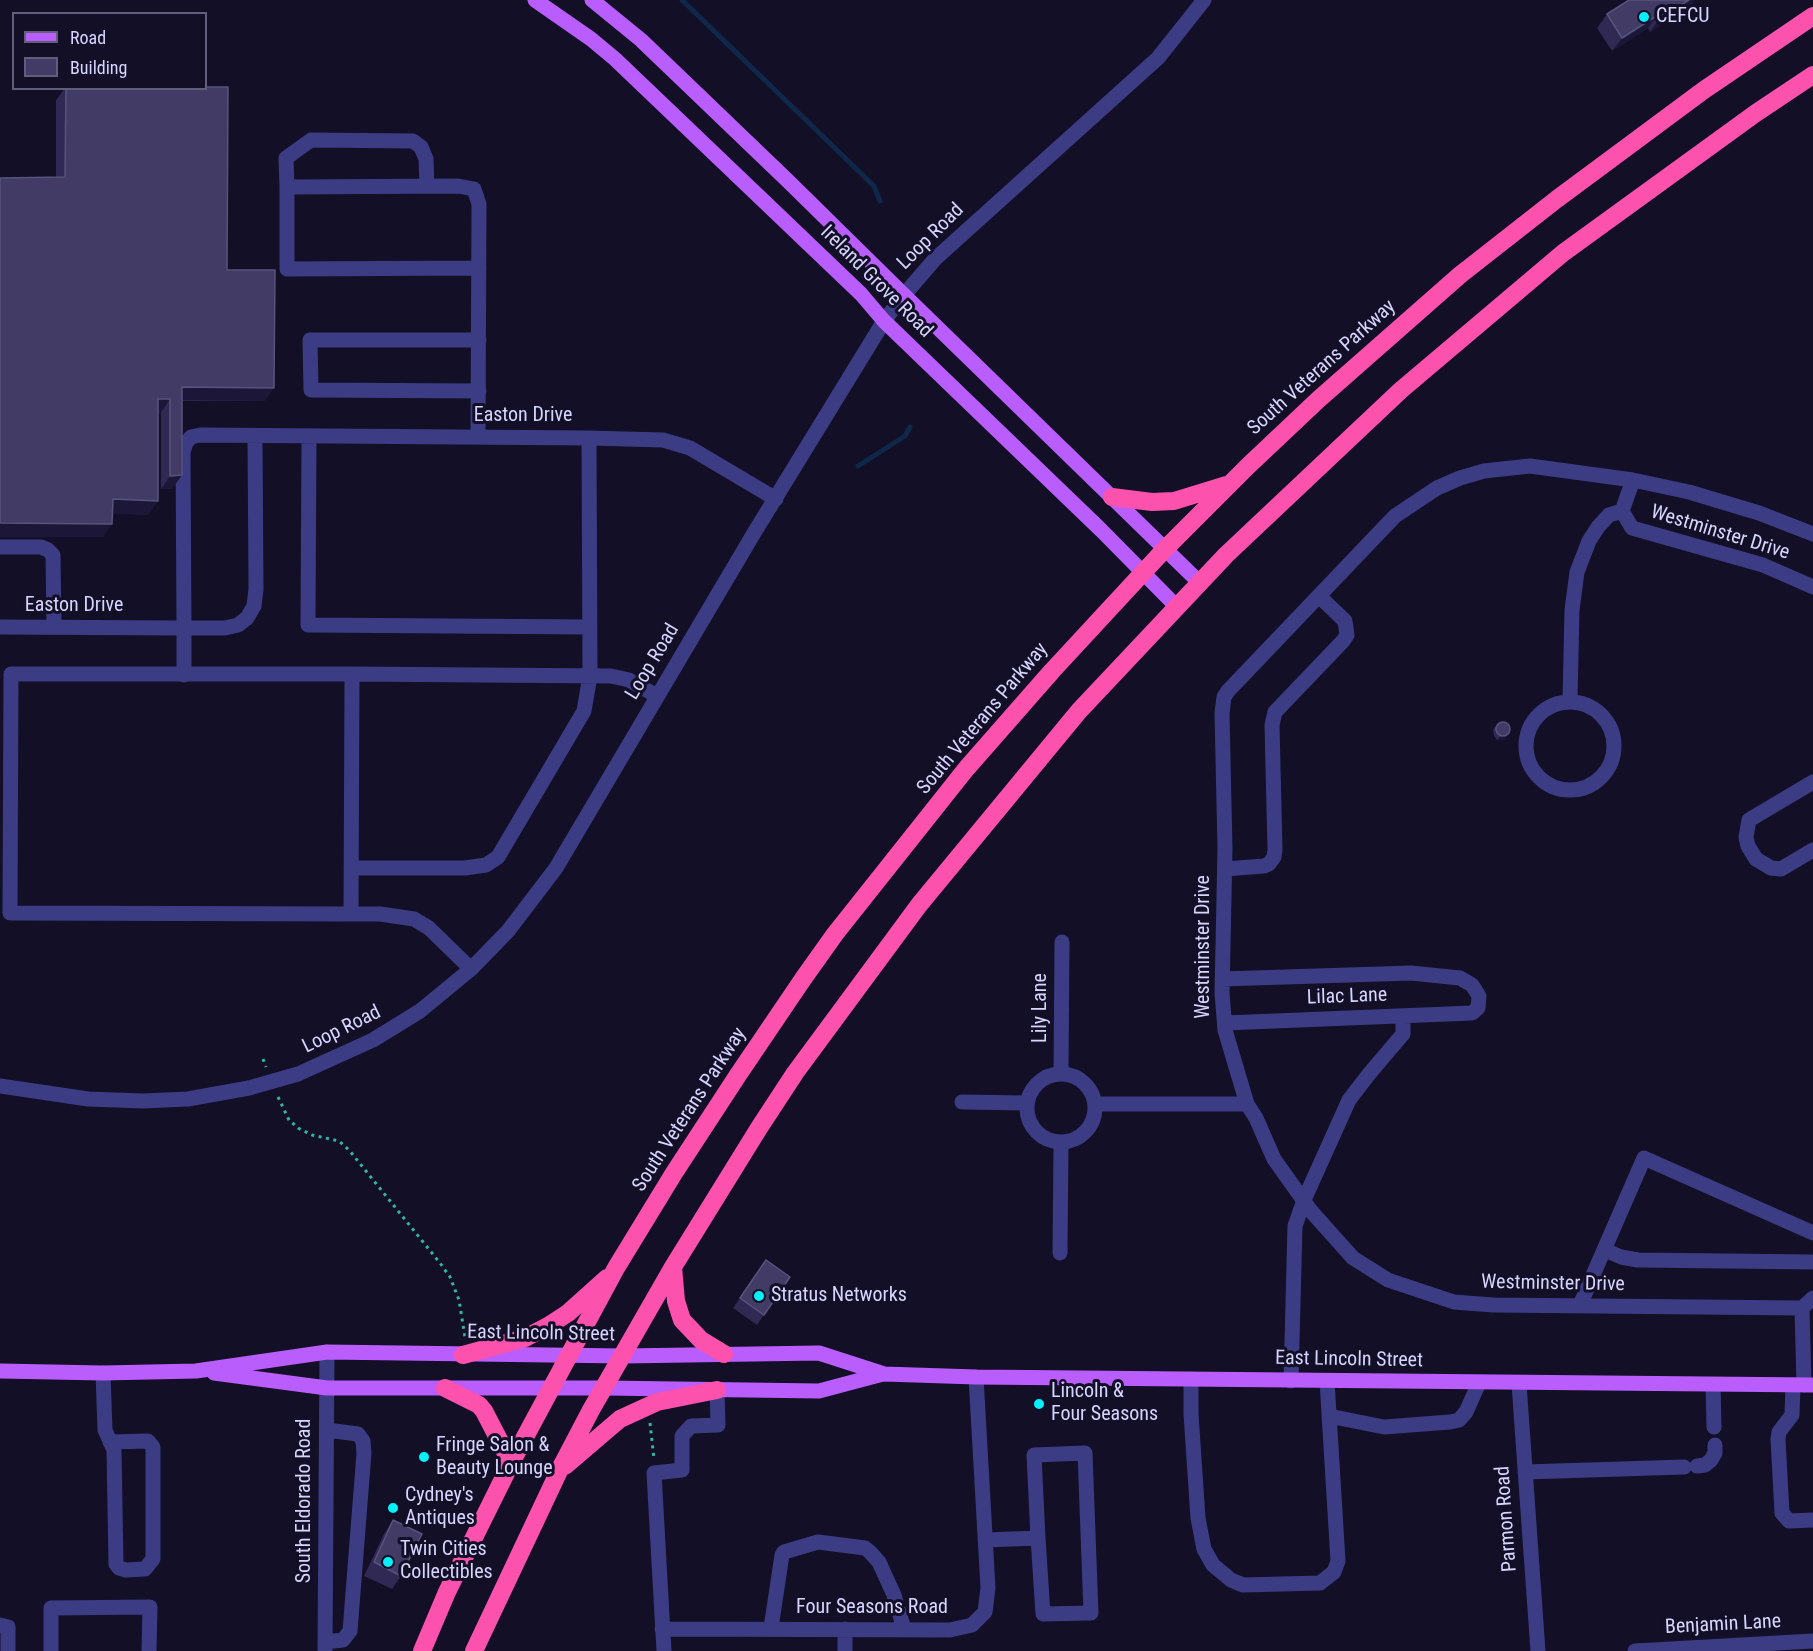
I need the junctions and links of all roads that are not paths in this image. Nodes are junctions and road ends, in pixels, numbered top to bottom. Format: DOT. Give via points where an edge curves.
graph roads {
  1 [pos="535,0"];
  2 [pos="592,0"];
  3 [pos="1204,0"];
  4 [pos="1813,16"];
  5 [pos="1813,75"];
  6 [pos="427,186"];
  7 [pos="287,187"];
  8 [pos="479,268"];
  9 [pos="903,296"];
  10 [pos="884,321"];
  11 [pos="479,340"];
  12 [pos="478,391"];
  13 [pos="255,436"];
  14 [pos="309,436"];
  15 [pos="478,437"];
  16 [pos="589,438"];
  17 [pos="1633,480"];
  18 [pos="1230,483"];
  19 [pos="1112,497"];
  20 [pos="776,499"];
  21 [pos="1622,511"];
  22 [pos="1813,534"];
  23 [pos="0,548"];
  24 [pos="1164,550"];
  25 [pos="1142,573"];
  26 [pos="1199,582"];
  27 [pos="1813,587"];
  28 [pos="1319,596"];
  29 [pos="1177,607"];
  30 [pos="0,627"];
  31 [pos="54,627"];
  32 [pos="590,627"];
  33 [pos="184,628"];
  34 [pos="184,675"];
  35 [pos="351,675"];
  36 [pos="590,676"];
  37 [pos="657,696"];
  38 [pos="1570,701"];
  39 [pos="1813,782"];
  40 [pos="1813,850"];
  41 [pos="351,868"];
  42 [pos="1225,869"];
  43 [pos="351,914"];
  44 [pos="1062,942"];
  45 [pos="471,969"];
  46 [pos="1222,979"];
  47 [pos="1403,1016"];
  48 [pos="1225,1023"];
  49 [pos="1061,1074"];
  50 [pos="0,1086"];
  51 [pos="962,1102"];
  52 [pos="1027,1103"];
  53 [pos="1095,1104"];
  54 [pos="1247,1104"];
  55 [pos="1061,1143"];
  56 [pos="1304,1200"];
  57 [pos="1813,1233"];
  58 [pos="1605,1250"];
  59 [pos="1060,1253"];
  60 [pos="1813,1262"];
  61 [pos="673,1267"];
  62 [pos="616,1268"];
  63 [pos="1808,1303"];
  64 [pos="1580,1305"];
  65 [pos="464,1347"];
  66 [pos="327,1352"];
  67 [pos="724,1354"];
  68 [pos="570,1355"];
  69 [pos="623,1356"];
  70 [pos="0,1371"];
  71 [pos="196,1371"];
  72 [pos="103,1373"];
  73 [pos="884,1374"];
  74 [pos="976,1377"];
  75 [pos="1191,1379"];
  76 [pos="1291,1381"];
  77 [pos="1327,1381"];
  78 [pos="1479,1383"];
  79 [pos="1519,1384"];
  80 [pos="1713,1384"];
  81 [pos="1803,1385"];
  82 [pos="327,1388"];
  83 [pos="445,1388"];
  84 [pos="552,1388"];
  85 [pos="605,1388"];
  86 [pos="717,1390"];
  87 [pos="1329,1416"];
  88 [pos="1714,1427"];
  89 [pos="327,1430"];
  90 [pos="110,1442"];
  91 [pos="1715,1445"];
  92 [pos="511,1463"];
  93 [pos="559,1471"];
  94 [pos="1525,1472"];
  95 [pos="1813,1520"];
  96 [pos="1038,1538"];
  97 [pos="985,1539"];
  98 [pos="0,1625"];
  99 [pos="771,1628"];
  100 [pos="662,1629"];
  101 [pos="845,1629"];
  102 [pos="904,1629"];
  103 [pos="1813,1641"];
  104 [pos="325,1646"];
  105 [pos="1758,1647"];
  106 [pos="8,1651"];
  107 [pos="51,1651"];
  108 [pos="149,1651"];
  109 [pos="422,1651"];
  110 [pos="474,1651"];
  111 [pos="664,1651"];
  112 [pos="845,1651"];
  113 [pos="1538,1651"];
  114 [pos="1635,1651"];
  1 -- 10 [label="main road, Ireland Grove Road" via="615,59 861,294"];
  2 -- 9 [label="main road, Ireland Grove Road" via="641,40"];
  3 -- 9 [label="street, Loop Road" via="1158,58 951,244"];
  4 -- 18 [label="highway, South Veterans Parkway" via="1656,124 1488,253 1412,316"];
  5 -- 26 [label="highway" via="1563,253 1401,390"];
  6 -- 7 [label="street"];
  6 -- 7 [label="street" via="426,159 413,141 311,140 286,158"];
  6 -- 8 [label="street" via="474,189 479,204"];
  7 -- 8 [label="street" via="287,269"];
  8 -- 11 [label="street"];
  9 -- 10 [label="street, Loop Road"];
  9 -- 19 [label="main road, Ireland Grove Road"];
  10 -- 20 [label="street, Loop Road"];
  10 -- 25 [label="main road, Ireland Grove Road"];
  11 -- 12 [label="street"];
  11 -- 12 [label="street" via="310,340 311,390"];
  12 -- 15 [label="street"];
  13 -- 14 [label="street, Easton Drive"];
  13 -- 33 [label="street, Easton Drive" via="254,606 238,625"];
  13 -- 33 [label="street, Easton Drive" via="200,435 191,436 186,443"];
  14 -- 15 [label="street, Easton Drive"];
  14 -- 32 [label="street" via="308,625"];
  15 -- 16 [label="street, Easton Drive"];
  16 -- 20 [label="street, Easton Drive" via="663,440 690,448"];
  16 -- 32 [label="street"];
  17 -- 21 [label="street, Westminster Drive"];
  17 -- 22 [label="street, Westminster Drive" via="1739,507"];
  17 -- 28 [label="street, Westminster Drive" via="1530,466 1460,478 1415,500 1395,516"];
  18 -- 19 [label="highway" via="1174,501"];
  18 -- 24 [label="highway, South Veterans Parkway"];
  19 -- 24 [label="main road, Ireland Grove Road"];
  20 -- 37 [label="street, Loop Road"];
  21 -- 27 [label="street, Westminster Drive" via="1632,528 1762,565"];
  21 -- 38 [label="street, Westminster Drive" via="1609,516 1598,527 1577,572"];
  23 -- 31 [label="street" via="41,547 53,555"];
  24 -- 25 [label="highway, South Veterans Parkway"];
  24 -- 26 [label="main road, Ireland Grove Road"];
  25 -- 29 [label="main road, Ireland Grove Road"];
  25 -- 62 [label="highway, South Veterans Parkway" via="966,769 835,934 738,1075"];
  26 -- 29 [label="highway"];
  28 -- 42 [label="street, Westminster Drive" via="1224,697"];
  28 -- 42 [label="street" via="1345,621 1347,635 1275,712 1274,857 1264,866"];
  29 -- 61 [label="highway" via="1078,711 919,905 795,1073"];
  30 -- 31 [label="street, Easton Drive"];
  31 -- 33 [label="street, Easton Drive"];
  32 -- 36 [label="street"];
  33 -- 34 [label="street"];
  34 -- 35 [label="street"];
  34 -- 43 [label="street" via="11,674 10,913"];
  35 -- 36 [label="street"];
  35 -- 41 [label="street"];
  36 -- 37 [label="street" via="620,676"];
  36 -- 41 [label="street" via="584,711 498,857 486,865 465,868"];
  37 -- 45 [label="street, Loop Road" via="550,876 508,932"];
  38 -- 38 [label="street" via="1556,704 1534,719 1525,745 1527,759 1538,776 1554,788 1568,790 1581,789 1603,776 1614,747 1611,728 1604,717 1582,703"];
  39 -- 40 [label="street" via="1749,820 1746,837 1756,859 1771,868 1780,869"];
  41 -- 43 [label="street"];
  42 -- 46 [label="street, Westminster Drive"];
  43 -- 45 [label="street" via="414,919 429,928"];
  44 -- 49 [label="street, Lily Lane"];
  45 -- 50 [label="street, Loop Road" via="420,1011 373,1040 298,1074 249,1088 188,1099 143,1101 77,1098"];
  46 -- 47 [label="street, Lilac Lane" via="1411,973 1460,978 1472,985 1479,996 1478,1008 1472,1013"];
  46 -- 48 [label="street, Westminster Drive"];
  47 -- 48 [label="street, Lilac Lane"];
  47 -- 56 [label="street" via="1403,1035 1349,1100"];
  48 -- 54 [label="street, Westminster Drive"];
  49 -- 52 [label="street" via="1035,1086"];
  49 -- 53 [label="street" via="1088,1086"];
  51 -- 52 [label="street"];
  52 -- 55 [label="street" via="1031,1126 1049,1141"];
  53 -- 54 [label="street"];
  53 -- 55 [label="street" via="1090,1127 1072,1141"];
  54 -- 56 [label="street, Westminster Drive" via="1274,1159"];
  55 -- 59 [label="street"];
  56 -- 64 [label="street, Westminster Drive" via="1353,1258 1388,1280 1454,1302"];
  56 -- 76 [label="street" via="1295,1227"];
  57 -- 58 [label="street" via="1644,1158"];
  58 -- 60 [label="street" via="1638,1260"];
  58 -- 64 [label="street"];
  61 -- 67 [label="highway" via="682,1320 701,1340"];
  61 -- 69 [label="highway"];
  62 -- 65 [label="highway" via="568,1313 525,1338"];
  62 -- 68 [label="highway, South Veterans Parkway"];
  63 -- 64 [label="street, Westminster Drive"];
  63 -- 81 [label="street"];
  65 -- 66 [label="main road, East Lincoln Street"];
  65 -- 68 [label="main road, East Lincoln Street"];
  66 -- 71 [label="main road, East Lincoln Street"];
  66 -- 82 [label="street, South Eldorado Road"];
  67 -- 69 [label="main road, East Lincoln Street"];
  67 -- 73 [label="main road, East Lincoln Street" via="819,1353"];
  68 -- 69 [label="main road, East Lincoln Street"];
  68 -- 84 [label="highway, South Veterans Parkway"];
  69 -- 85 [label="highway"];
  70 -- 72 [label="main road, East Lincoln Street"];
  71 -- 72 [label="main road, East Lincoln Street"];
  71 -- 82 [label="main road, East Lincoln Street"];
  72 -- 90 [label="street" via="105,1430"];
  73 -- 74 [label="main road, East Lincoln Street"];
  73 -- 86 [label="main road, East Lincoln Street" via="819,1391"];
  74 -- 75 [label="main road, East Lincoln Street"];
  74 -- 97 [label="street, Four Seasons Road"];
  75 -- 76 [label="main road, East Lincoln Street"];
  75 -- 87 [label="street" via="1204,1549 1213,1565 1243,1585 1320,1583 1334,1572 1338,1561"];
  76 -- 77 [label="main road, East Lincoln Street"];
  77 -- 78 [label="main road, East Lincoln Street"];
  77 -- 87 [label="street"];
  78 -- 79 [label="main road, East Lincoln Street"];
  78 -- 87 [label="street" via="1466,1412 1459,1420 1450,1422 1384,1427"];
  79 -- 80 [label="main road, East Lincoln Street"];
  79 -- 94 [label="street, Parmon Road"];
  80 -- 81 [label="main road, East Lincoln Street"];
  80 -- 88 [label="street"];
  81 -- 95 [label="street" via="1792,1415 1779,1432 1782,1512 1789,1521"];
  82 -- 83 [label="main road, East Lincoln Street"];
  82 -- 89 [label="street, South Eldorado Road"];
  83 -- 84 [label="main road, East Lincoln Street"];
  83 -- 92 [label="highway" via="484,1411"];
  84 -- 85 [label="main road, East Lincoln Street"];
  84 -- 92 [label="highway, South Veterans Parkway"];
  85 -- 86 [label="main road, East Lincoln Street"];
  85 -- 93 [label="highway"];
  86 -- 93 [label="highway" via="657,1402 620,1419"];
  86 -- 100 [label="street" via="718,1425 691,1426 681,1436 682,1470 654,1473"];
  89 -- 104 [label="street, South Eldorado Road"];
  89 -- 104 [label="street" via="358,1434 364,1453 351,1631 343,1640"];
  90 -- 90 [label="street" via="114,1450 114,1555 118,1568 145,1569 153,1559 153,1447 148,1441"];
  91 -- 94 [label="street" via="1711,1460 1705,1465"];
  92 -- 109 [label="highway, South Veterans Parkway"];
  93 -- 110 [label="highway"];
  94 -- 113 [label="street, Parmon Road"];
  96 -- 96 [label="street" via="1043,1614 1091,1613 1085,1454 1035,1455"];
  96 -- 97 [label="street"];
  97 -- 102 [label="street, Four Seasons Road" via="985,1612 964,1628"];
  98 -- 106 [label="street" via="8,1627"];
  99 -- 100 [label="street, Four Seasons Road"];
  99 -- 101 [label="street, Four Seasons Road"];
  99 -- 102 [label="street" via="782,1555 818,1542 866,1548 870,1552 894,1595"];
  100 -- 111 [label="street"];
  101 -- 102 [label="street, Four Seasons Road"];
  101 -- 112 [label="street"];
  103 -- 105 [label="street, Benjamin Lane"];
  105 -- 114 [label="street, Benjamin Lane"];
  107 -- 108 [label="street" via="51,1608 150,1607"];
}
